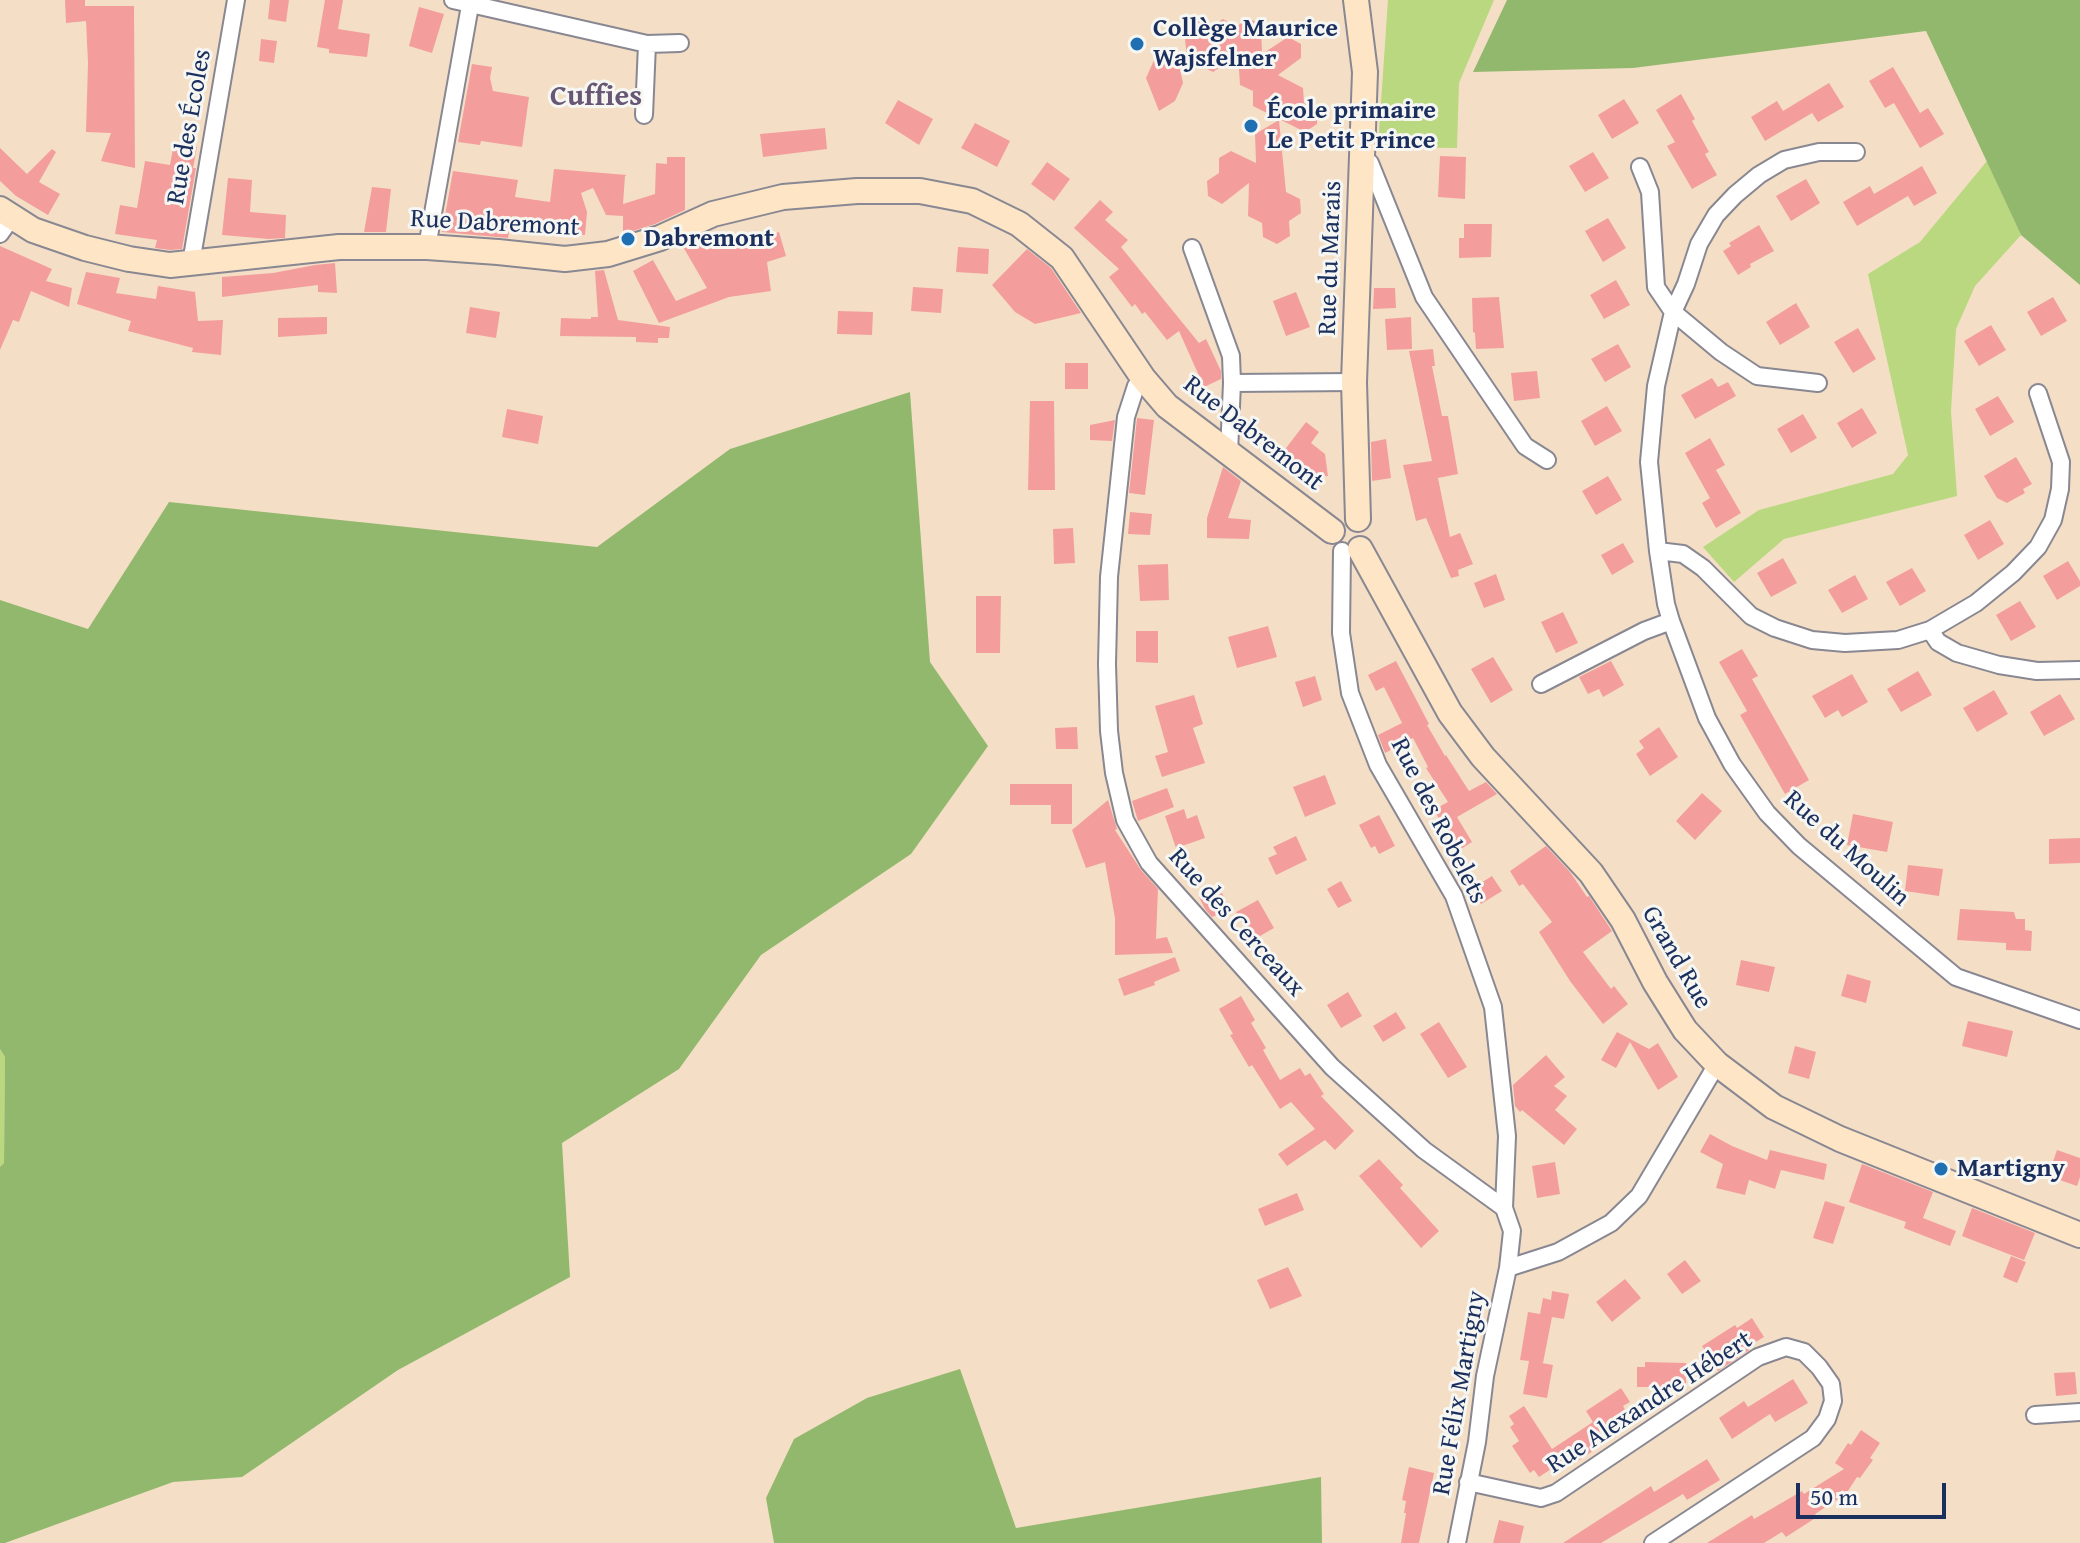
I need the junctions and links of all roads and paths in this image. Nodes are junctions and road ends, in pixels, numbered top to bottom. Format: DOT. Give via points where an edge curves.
graph roads {
  1 [pos="236,0"];
  2 [pos="453,0"];
  3 [pos="1356,0"];
  4 [pos="471,2"];
  5 [pos="680,43"];
  6 [pos="647,44"];
  7 [pos="644,115"];
  8 [pos="1856,152"];
  9 [pos="1362,157"];
  10 [pos="1640,167"];
  11 [pos="4,220"];
  12 [pos="427,247"];
  13 [pos="1192,248"];
  14 [pos="191,263"];
  15 [pos="1673,312"];
  16 [pos="1143,378"];
  17 [pos="1354,382"];
  18 [pos="1232,383"];
  19 [pos="1818,383"];
  20 [pos="2038,393"];
  21 [pos="1229,453"];
  22 [pos="1547,460"];
  23 [pos="1345,544"];
  24 [pos="1658,551"];
  25 [pos="1671,621"];
  26 [pos="1930,630"];
  27 [pos="2080,670"];
  28 [pos="1541,684"];
  29 [pos="2080,1020"];
  30 [pos="1717,1064"];
  31 [pos="1504,1208"];
  32 [pos="2080,1235"];
  33 [pos="1508,1268"];
  34 [pos="2080,1412"];
  35 [pos="2035,1415"];
  36 [pos="1468,1482"];
  37 [pos="1457,1543"];
  38 [pos="1653,1543"];
  1 -- 14 [label="street, Rue des Écoles"];
  2 -- 4 [label="street"];
  3 -- 9 [label="street, Rue du Marais" via="1365,72"];
  4 -- 6 [label="street"];
  4 -- 12 [label="street"];
  5 -- 6 [label="street"];
  6 -- 7 [label="street"];
  8 -- 15 [label="street, Rue du Moulin" via="1819,152 1784,160 1735,195 1699,244"];
  9 -- 17 [label="street, Rue du Marais"];
  9 -- 22 [label="street" via="1370,163 1424,297 1525,446"];
  10 -- 15 [label="street" via="1650,192 1656,287"];
  11 -- 14 [label="street, Rue Dabremont" via="129,259"];
  12 -- 14 [label="street, Rue Dabremont" via="339,247"];
  12 -- 16 [label="street, Rue Dabremont" via="565,259 608,254 713,214 783,197 920,191 972,201 1019,224 1062,258"];
  13 -- 18 [label="street" via="1231,356"];
  15 -- 19 [label="street" via="1757,376"];
  15 -- 24 [label="street, Rue du Moulin" via="1656,386 1649,462"];
  16 -- 21 [label="street, Rue Dabremont" via="1167,406"];
  16 -- 31 [label="street, Rue des Cerceaux" via="1126,417 1109,577 1109,731 1125,820 1149,863 1332,1067 1424,1150"];
  17 -- 18 [label="street"];
  17 -- 23 [label="street, Rue du Marais" via="1358,519 1339,520"];
  18 -- 21 [label="street"];
  20 -- 26 [label="street" via="2061,462 2053,520 2038,547 2013,573"];
  21 -- 23 [label="street, Rue Dabremont"];
  23 -- 30 [label="street, Grand Rue" via="1450,713 1483,757 1591,873 1685,1030"];
  23 -- 31 [label="street, Rue des Robelets" via="1341,633 1350,693 1378,765 1454,896 1493,1007 1507,1136"];
  24 -- 25 [label="street, Rue du Moulin"];
  24 -- 26 [label="street" via="1683,554 1751,616 1812,640 1898,640"];
  25 -- 28 [label="street"];
  25 -- 29 [label="street, Rue du Moulin" via="1707,718 1732,764 1799,846 1956,977"];
  26 -- 27 [label="street" via="1957,653 1999,665"];
  30 -- 32 [label="street, Grand Rue" via="1774,1107 1826,1133"];
  30 -- 33 [label="street, Rue Félix Martigny" via="1630,1205 1611,1223 1558,1252"];
  31 -- 33 [label="street" via="1512,1231"];
  33 -- 36 [label="street, Rue Félix Martigny"];
  34 -- 35 [label="street"];
  36 -- 37 [label="street, Rue Félix Martigny"];
  36 -- 38 [label="street, Rue Alexandre Hébert" via="1541,1498 1556,1493 1758,1357 1786,1347 1804,1352 1831,1384 1833,1401 1813,1438"];
}
